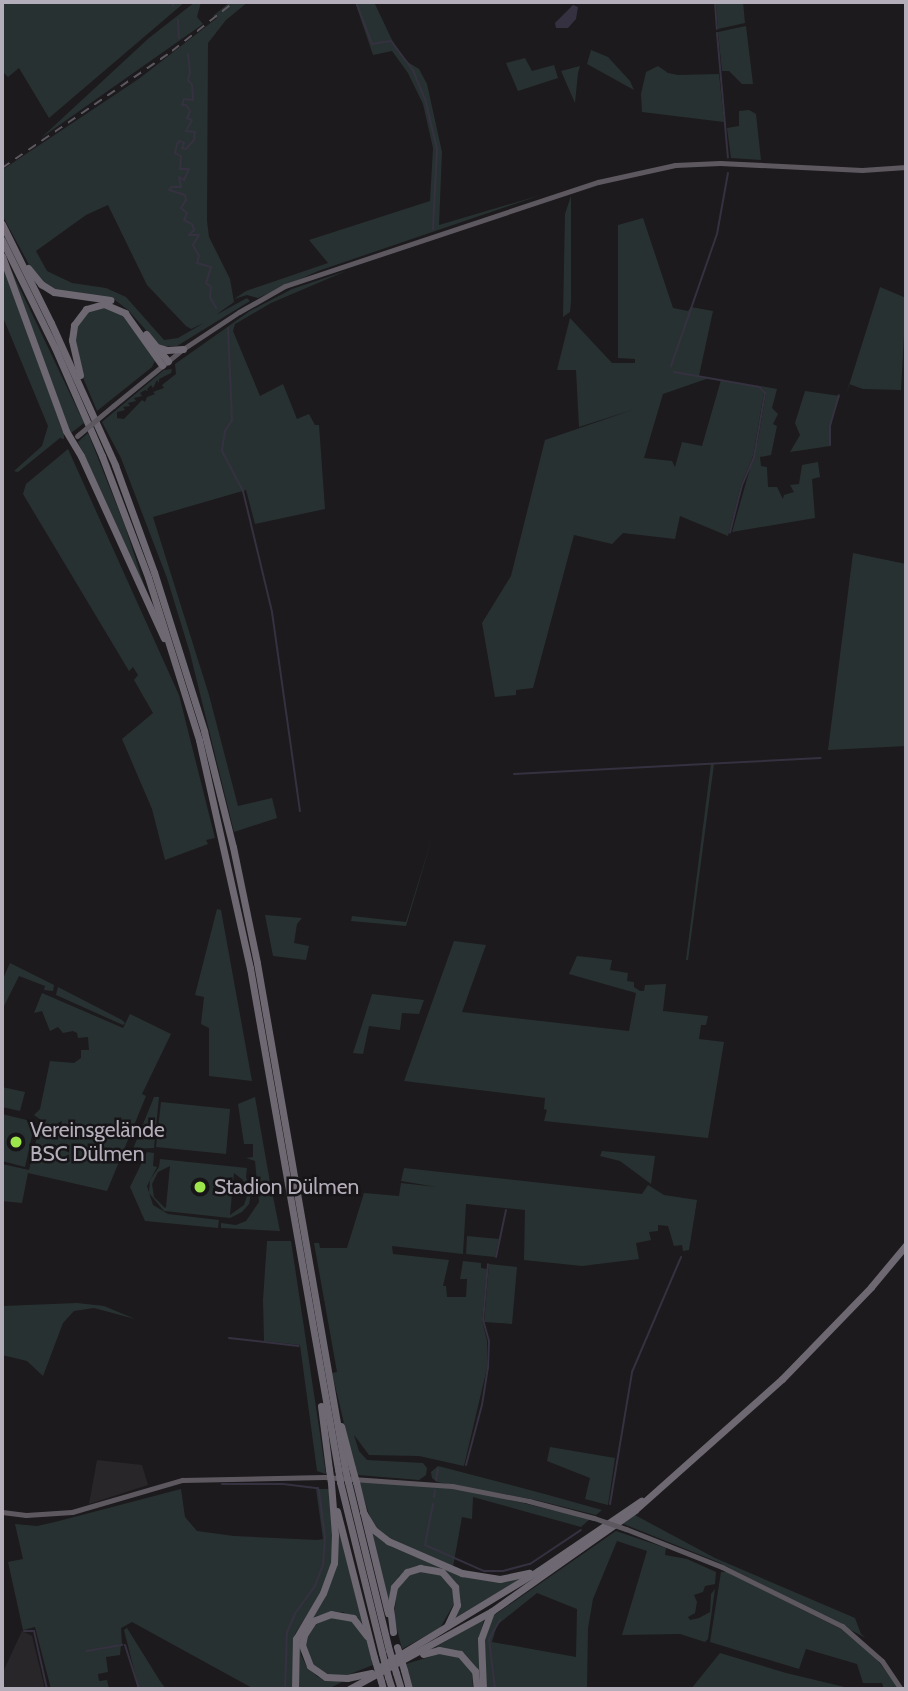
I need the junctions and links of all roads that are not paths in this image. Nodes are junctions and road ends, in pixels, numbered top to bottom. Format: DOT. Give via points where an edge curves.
graph roads {
  1 [pos="906,167"];
  2 [pos="2,224"];
  3 [pos="2,240"];
  4 [pos="12,245"];
  5 [pos="2,256"];
  6 [pos="157,347"];
  7 [pos="183,349"];
  8 [pos="165,363"];
  9 [pos="91,408"];
  10 [pos="74,438"];
  11 [pos="180,676"];
  12 [pos="906,1245"];
  13 [pos="322,1369"];
  14 [pos="341,1469"];
  15 [pos="348,1482"];
  16 [pos="331,1483"];
  17 [pos="647,1497"];
  18 [pos="2,1512"];
  19 [pos="363,1512"];
  20 [pos="538,1571"];
  21 [pos="492,1611"];
  22 [pos="393,1632"];
  23 [pos="368,1636"];
  24 [pos="427,1641"];
  25 [pos="386,1652"];
  26 [pos="412,1657"];
  27 [pos="371,1672"];
  28 [pos="390,1678"];
  29 [pos="295,1689"];
  30 [pos="339,1689"];
  31 [pos="349,1689"];
  32 [pos="392,1689"];
  33 [pos="401,1689"];
  34 [pos="409,1689"];
  35 [pos="477,1689"];
  36 [pos="483,1689"];
  37 [pos="901,1689"];
  1 -- 7 [label="main road" via="822,169 720,163 623,174 285,286"];
  2 -- 4 [label="highway"];
  3 -- 11 [label="highway" via="102,456"];
  4 -- 6 [label="highway" via="41,284 54,292 120,305"];
  4 -- 9 [label="highway"];
  5 -- 10 [label="highway"];
  6 -- 7 [label="highway"];
  6 -- 8 [label="highway"];
  7 -- 8 [label="main road"];
  8 -- 9 [label="highway" via="118,307 104,304 86,309 76,319 72,341"];
  8 -- 10 [label="main road, bridge"];
  9 -- 13 [label="highway" via="158,584 223,808 259,976"];
  10 -- 11 [label="highway"];
  11 -- 13 [label="highway" via="210,782 240,917"];
  12 -- 17 [label="highway" via="782,1379"];
  13 -- 14 [label="highway"];
  13 -- 14 [label="highway"];
  14 -- 15 [label="highway, bridge"];
  14 -- 16 [label="highway, bridge"];
  15 -- 19 [label="highway"];
  15 -- 25 [label="highway"];
  16 -- 23 [label="highway"];
  16 -- 29 [label="highway" via="334,1563 323,1593 296,1639"];
  17 -- 20 [label="highway"];
  17 -- 21 [label="highway" via="628,1516"];
  18 -- 37 [label="main road, bridge" via="72,1512 182,1480 210,1478 324,1477 452,1486 528,1500 626,1529 722,1567 842,1626 882,1661"];
  19 -- 20 [label="highway" via="387,1541 463,1573 500,1579"];
  19 -- 22 [label="highway"];
  20 -- 24 [label="highway"];
  21 -- 26 [label="highway"];
  21 -- 36 [label="highway" via="481,1639"];
  22 -- 24 [label="highway" via="391,1595 400,1578 413,1570 433,1568 455,1587 457,1605 451,1621"];
  22 -- 25 [label="highway"];
  23 -- 25 [label="highway"];
  23 -- 27 [label="highway" via="353,1618 331,1614 313,1622 302,1645 310,1667 326,1677"];
  24 -- 27 [label="highway"];
  25 -- 28 [label="highway, bridge"];
  25 -- 28 [label="highway, bridge"];
  26 -- 31 [label="highway"];
  26 -- 35 [label="highway" via="439,1650 460,1654 475,1671"];
  27 -- 30 [label="highway"];
  28 -- 32 [label="highway"];
  28 -- 33 [label="highway"];
  28 -- 34 [label="highway" via="406,1680"];
}
